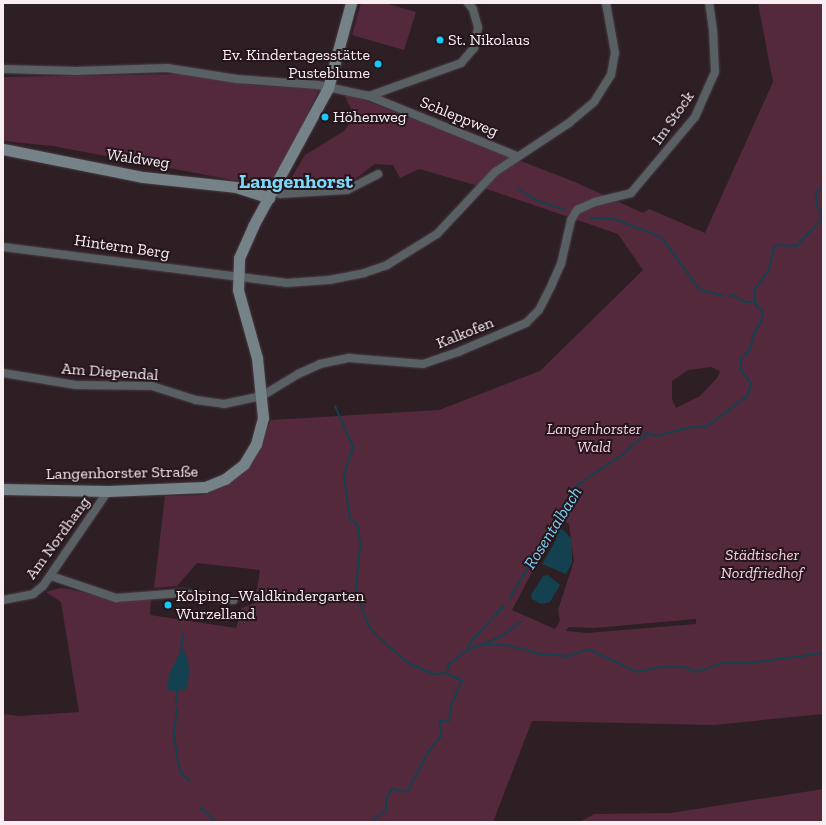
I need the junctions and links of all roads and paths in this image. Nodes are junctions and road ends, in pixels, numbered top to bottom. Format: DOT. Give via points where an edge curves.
graph roads {
  1 [pos="351,3"];
  2 [pos="468,3"];
  3 [pos="606,3"];
  4 [pos="709,3"];
  5 [pos="3,69"];
  6 [pos="328,88"];
  7 [pos="369,96"];
  8 [pos="3,149"];
  9 [pos="514,158"];
  10 [pos="378,174"];
  11 [pos="271,194"];
  12 [pos="610,200"];
  13 [pos="3,247"];
  14 [pos="237,278"];
  15 [pos="3,373"];
  16 [pos="262,396"];
  17 [pos="3,489"];
  18 [pos="108,491"];
  19 [pos="51,576"];
  20 [pos="3,600"];
  21 [pos="234,600"];
  1 -- 6 [label="street, Langenhorster Straße"];
  2 -- 7 [label="street" via="473,9 478,27 474,48 461,63"];
  3 -- 9 [label="street, Hinterm Berg" via="614,53 607,85 594,102 569,123"];
  4 -- 12 [label="street, Im Stock" via="715,60 714,77 707,95 695,117 643,181 631,193"];
  5 -- 6 [label="street" via="83,71 167,68 236,79"];
  6 -- 7 [label="street, Schleppweg"];
  6 -- 11 [label="street, Langenhorster Straße"];
  7 -- 9 [label="street, Schleppweg"];
  8 -- 11 [label="street, Waldweg" via="143,177 236,187"];
  9 -- 14 [label="street, Hinterm Berg" via="495,172 443,230 387,265 353,276 305,283"];
  10 -- 11 [label="street" via="346,190"];
  11 -- 14 [label="street, Langenhorster Straße" via="241,250"];
  12 -- 16 [label="street, Kalkofen" via="582,207 574,215 560,264 539,310 526,323 458,352 422,364 349,358 320,364"];
  13 -- 14 [label="street, Hinterm Berg" via="60,252"];
  14 -- 16 [label="street, Langenhorster Straße" via="240,302 257,358"];
  15 -- 16 [label="street, Am Diependal" via="76,385 152,386 196,400 224,404"];
  16 -- 18 [label="street, Langenhorster Straße" via="263,418 256,444 244,464 225,479 205,488"];
  17 -- 18 [label="street, Langenhorster Straße"];
  18 -- 19 [label="street, Am Nordhang"];
  19 -- 20 [label="street, Am Nordhang" via="33,594"];
  19 -- 21 [label="street" via="116,598 181,593"];
}
